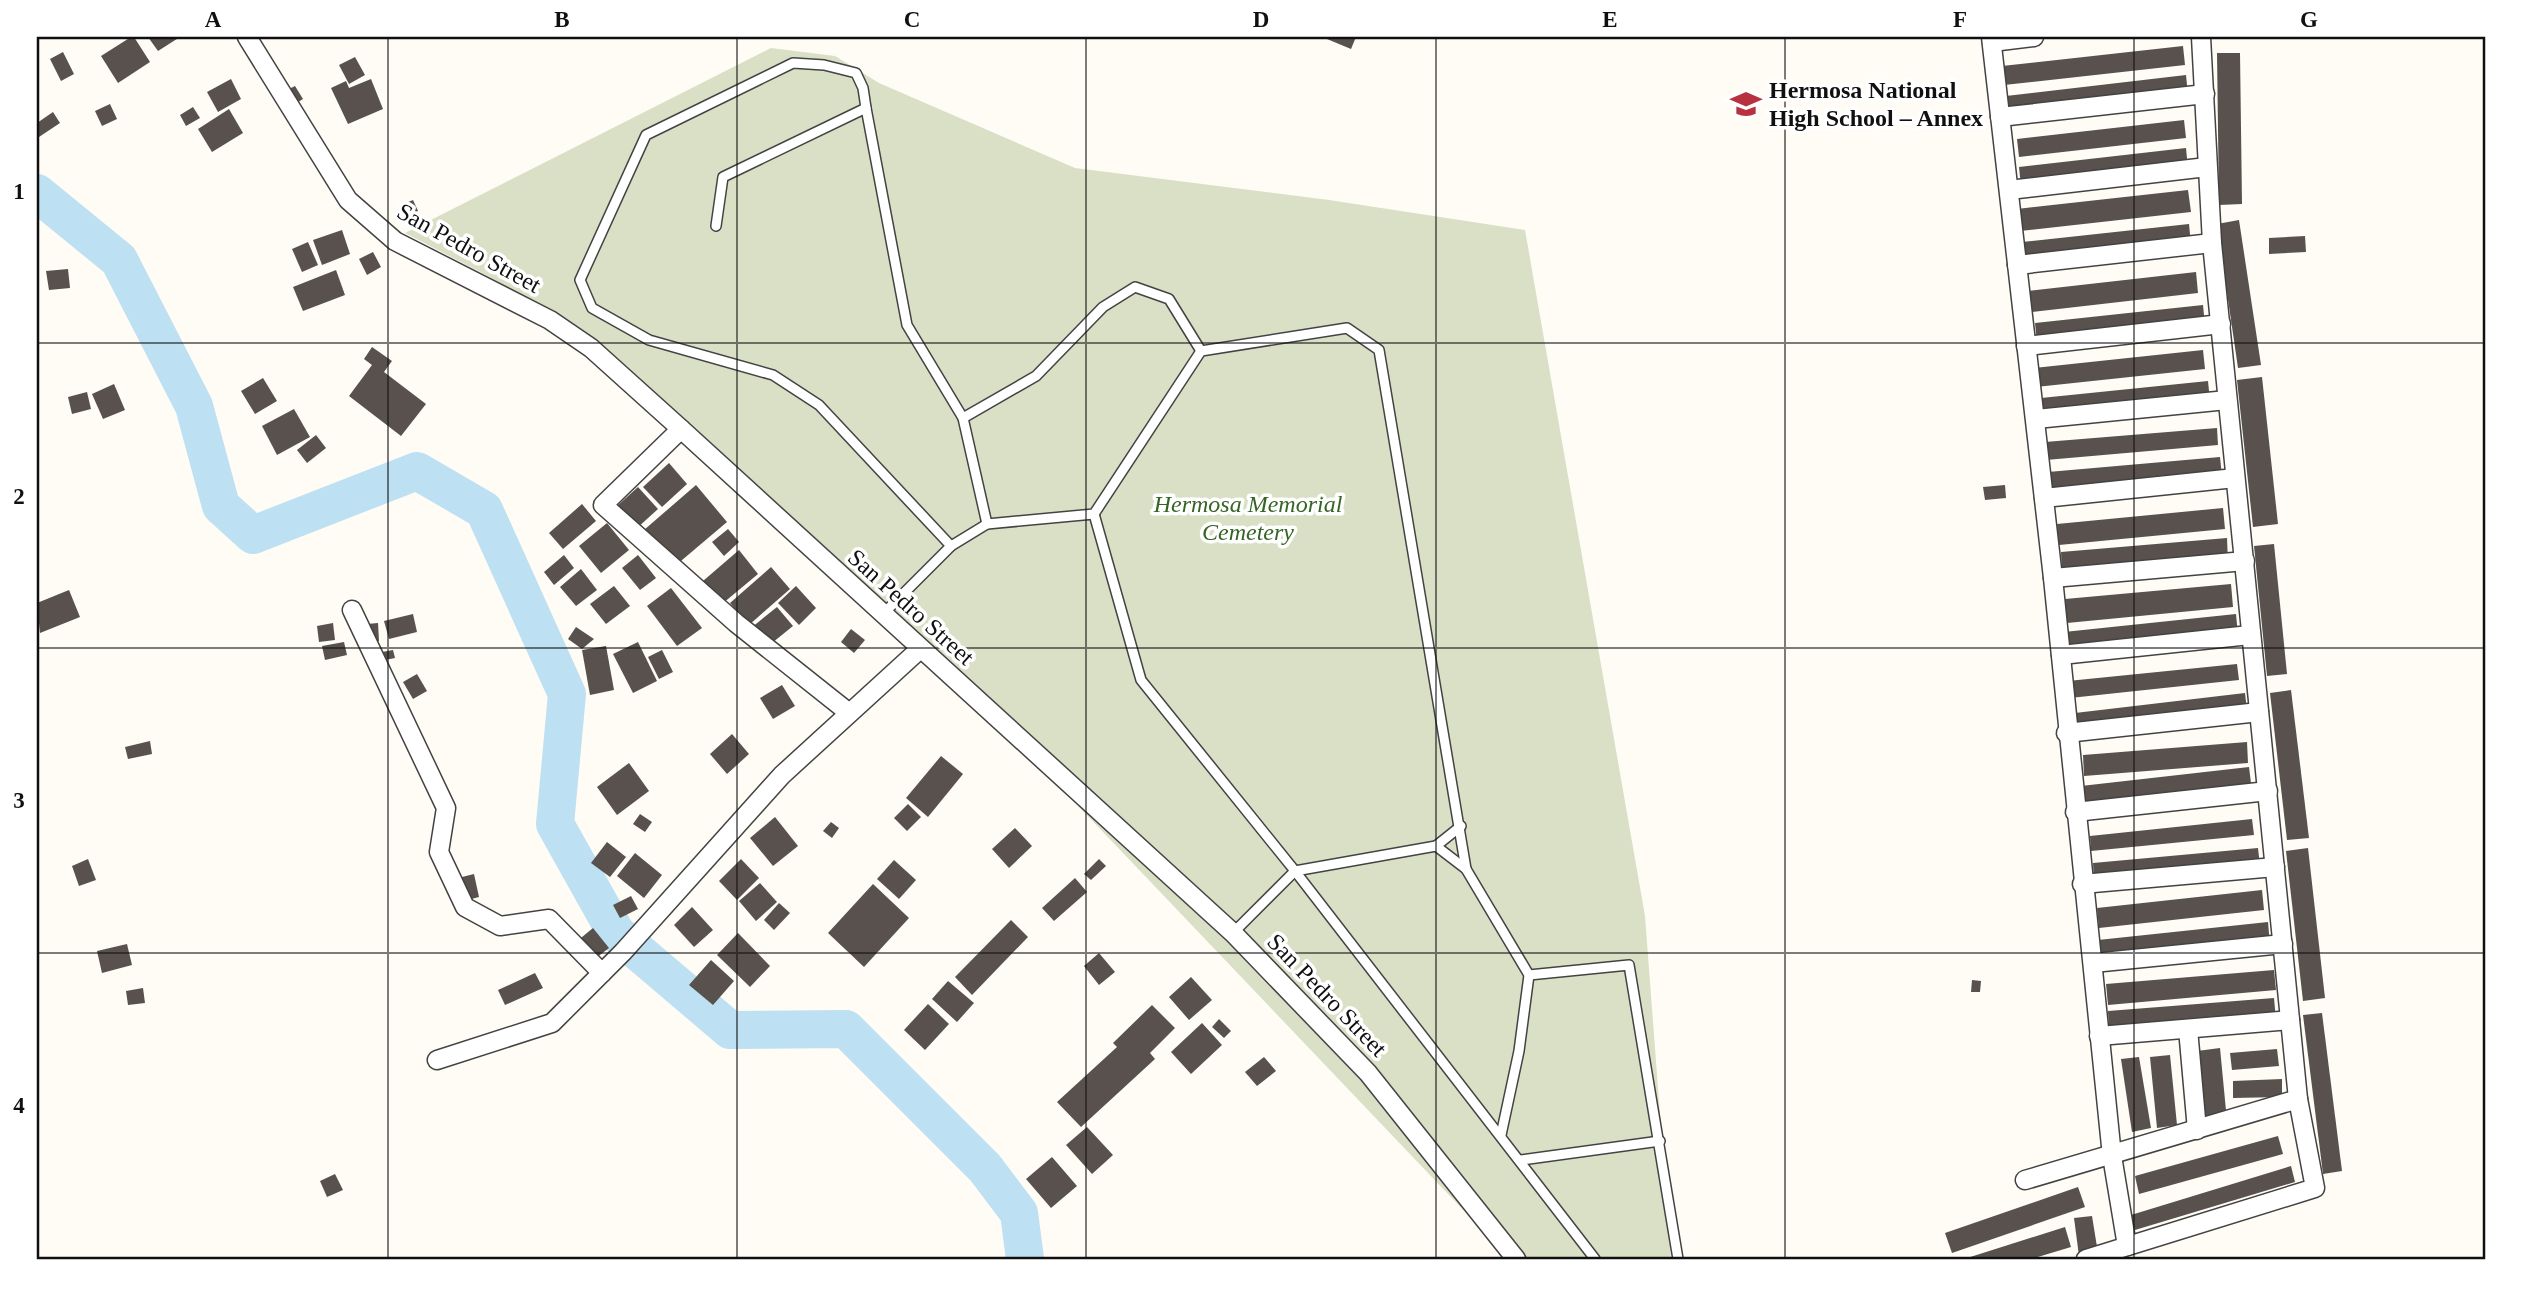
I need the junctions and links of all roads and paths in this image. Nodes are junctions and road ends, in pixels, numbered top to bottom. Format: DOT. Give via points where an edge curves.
graph roads {
  1 [pos="247,37"];
  2 [pos="2034,37"];
  3 [pos="2201,37"];
  4 [pos="1992,39"];
  5 [pos="2205,94"];
  6 [pos="866,108"];
  7 [pos="2000,117"];
  8 [pos="2207,167"];
  9 [pos="2009,190"];
  10 [pos="716,226"];
  11 [pos="2212,243"];
  12 [pos="2017,265"];
  13 [pos="2221,324"];
  14 [pos="2026,346"];
  15 [pos="1201,351"];
  16 [pos="2227,400"];
  17 [pos="963,418"];
  18 [pos="2036,419"];
  19 [pos="681,429"];
  20 [pos="2235,478"];
  21 [pos="2044,498"];
  22 [pos="1094,514"];
  23 [pos="987,524"];
  24 [pos="951,546"];
  25 [pos="2245,561"];
  26 [pos="2053,578"];
  27 [pos="352,610"];
  28 [pos="883,614"];
  29 [pos="2250,635"];
  30 [pos="920,649"];
  31 [pos="2061,655"];
  32 [pos="848,712"];
  33 [pos="2259,712"];
  34 [pos="2066,733"];
  35 [pos="2268,791"];
  36 [pos="2075,812"];
  37 [pos="1461,826"];
  38 [pos="1436,846"];
  39 [pos="2275,867"];
  40 [pos="1466,869"];
  41 [pos="1295,871"];
  42 [pos="2082,884"];
  43 [pos="1233,933"];
  44 [pos="2283,944"];
  45 [pos="2093,963"];
  46 [pos="602,973"];
  47 [pos="1529,975"];
  48 [pos="2290,1020"];
  49 [pos="2188,1029"];
  50 [pos="2099,1036"];
  51 [pos="437,1060"];
  52 [pos="2298,1099"];
  53 [pos="2196,1130"];
  54 [pos="1502,1135"];
  55 [pos="1660,1141"];
  56 [pos="2112,1156"];
  57 [pos="1521,1160"];
  58 [pos="2025,1180"];
  59 [pos="2127,1246"];
  60 [pos="1516,1259"];
  61 [pos="1595,1259"];
  62 [pos="1678,1259"];
  63 [pos="2086,1259"];
  1 -- 19 [label="street, San Pedro Street" via="348,200 395,241 550,320 591,348"];
  2 -- 4 [label="street"];
  3 -- 5 [label="street"];
  4 -- 7 [label="street"];
  5 -- 7 [label="street"];
  5 -- 8 [label="street"];
  6 -- 10 [label="lane" via="723,177"];
  6 -- 17 [label="lane" via="907,325"];
  6 -- 24 [label="lane" via="856,73 793,63 646,135 580,280 592,308 649,340 773,375 819,405"];
  7 -- 9 [label="street"];
  8 -- 9 [label="street"];
  8 -- 11 [label="street"];
  9 -- 12 [label="street"];
  11 -- 12 [label="street"];
  11 -- 13 [label="street"];
  12 -- 14 [label="street"];
  13 -- 14 [label="street"];
  13 -- 16 [label="street"];
  14 -- 18 [label="street"];
  15 -- 17 [label="lane" via="1169,299 1135,287 1103,307 1036,376"];
  15 -- 22 [label="lane"];
  15 -- 37 [label="lane" via="1347,328 1379,350"];
  16 -- 18 [label="street"];
  16 -- 20 [label="street"];
  17 -- 23 [label="lane"];
  18 -- 21 [label="street"];
  19 -- 28 [label="street, San Pedro Street"];
  19 -- 32 [label="street" via="603,505 736,623"];
  20 -- 21 [label="street"];
  20 -- 25 [label="street"];
  21 -- 26 [label="street"];
  22 -- 23 [label="lane"];
  22 -- 41 [label="lane" via="1141,680"];
  23 -- 24 [label="lane"];
  24 -- 28 [label="lane"];
  25 -- 26 [label="street"];
  25 -- 29 [label="street"];
  26 -- 31 [label="street"];
  27 -- 46 [label="street" via="446,808 439,852 465,907 500,926 549,919"];
  28 -- 30 [label="street, San Pedro Street"];
  29 -- 31 [label="street"];
  29 -- 33 [label="street"];
  30 -- 32 [label="street"];
  30 -- 43 [label="street, San Pedro Street"];
  31 -- 34 [label="street"];
  32 -- 46 [label="street" via="782,775"];
  33 -- 34 [label="street"];
  33 -- 35 [label="street"];
  34 -- 36 [label="street"];
  35 -- 36 [label="street"];
  35 -- 39 [label="street"];
  36 -- 42 [label="street"];
  37 -- 38 [label="lane"];
  37 -- 40 [label="lane"];
  38 -- 40 [label="lane"];
  38 -- 41 [label="lane"];
  39 -- 42 [label="street"];
  39 -- 44 [label="street"];
  40 -- 47 [label="lane"];
  41 -- 43 [label="lane"];
  41 -- 54 [label="lane"];
  42 -- 45 [label="street"];
  43 -- 60 [label="street, San Pedro Street" via="1368,1073"];
  44 -- 45 [label="street"];
  44 -- 48 [label="street"];
  45 -- 50 [label="street"];
  46 -- 51 [label="street" via="552,1023"];
  47 -- 54 [label="lane"];
  47 -- 55 [label="lane" via="1629,965"];
  48 -- 49 [label="street"];
  48 -- 52 [label="street"];
  49 -- 50 [label="street"];
  49 -- 53 [label="street"];
  50 -- 56 [label="street"];
  52 -- 53 [label="street"];
  52 -- 59 [label="street" via="2315,1188"];
  53 -- 56 [label="street"];
  54 -- 57 [label="lane"];
  55 -- 57 [label="lane"];
  55 -- 62 [label="lane"];
  56 -- 58 [label="street"];
  56 -- 59 [label="street"];
  57 -- 61 [label="lane"];
  59 -- 63 [label="street"];
}
